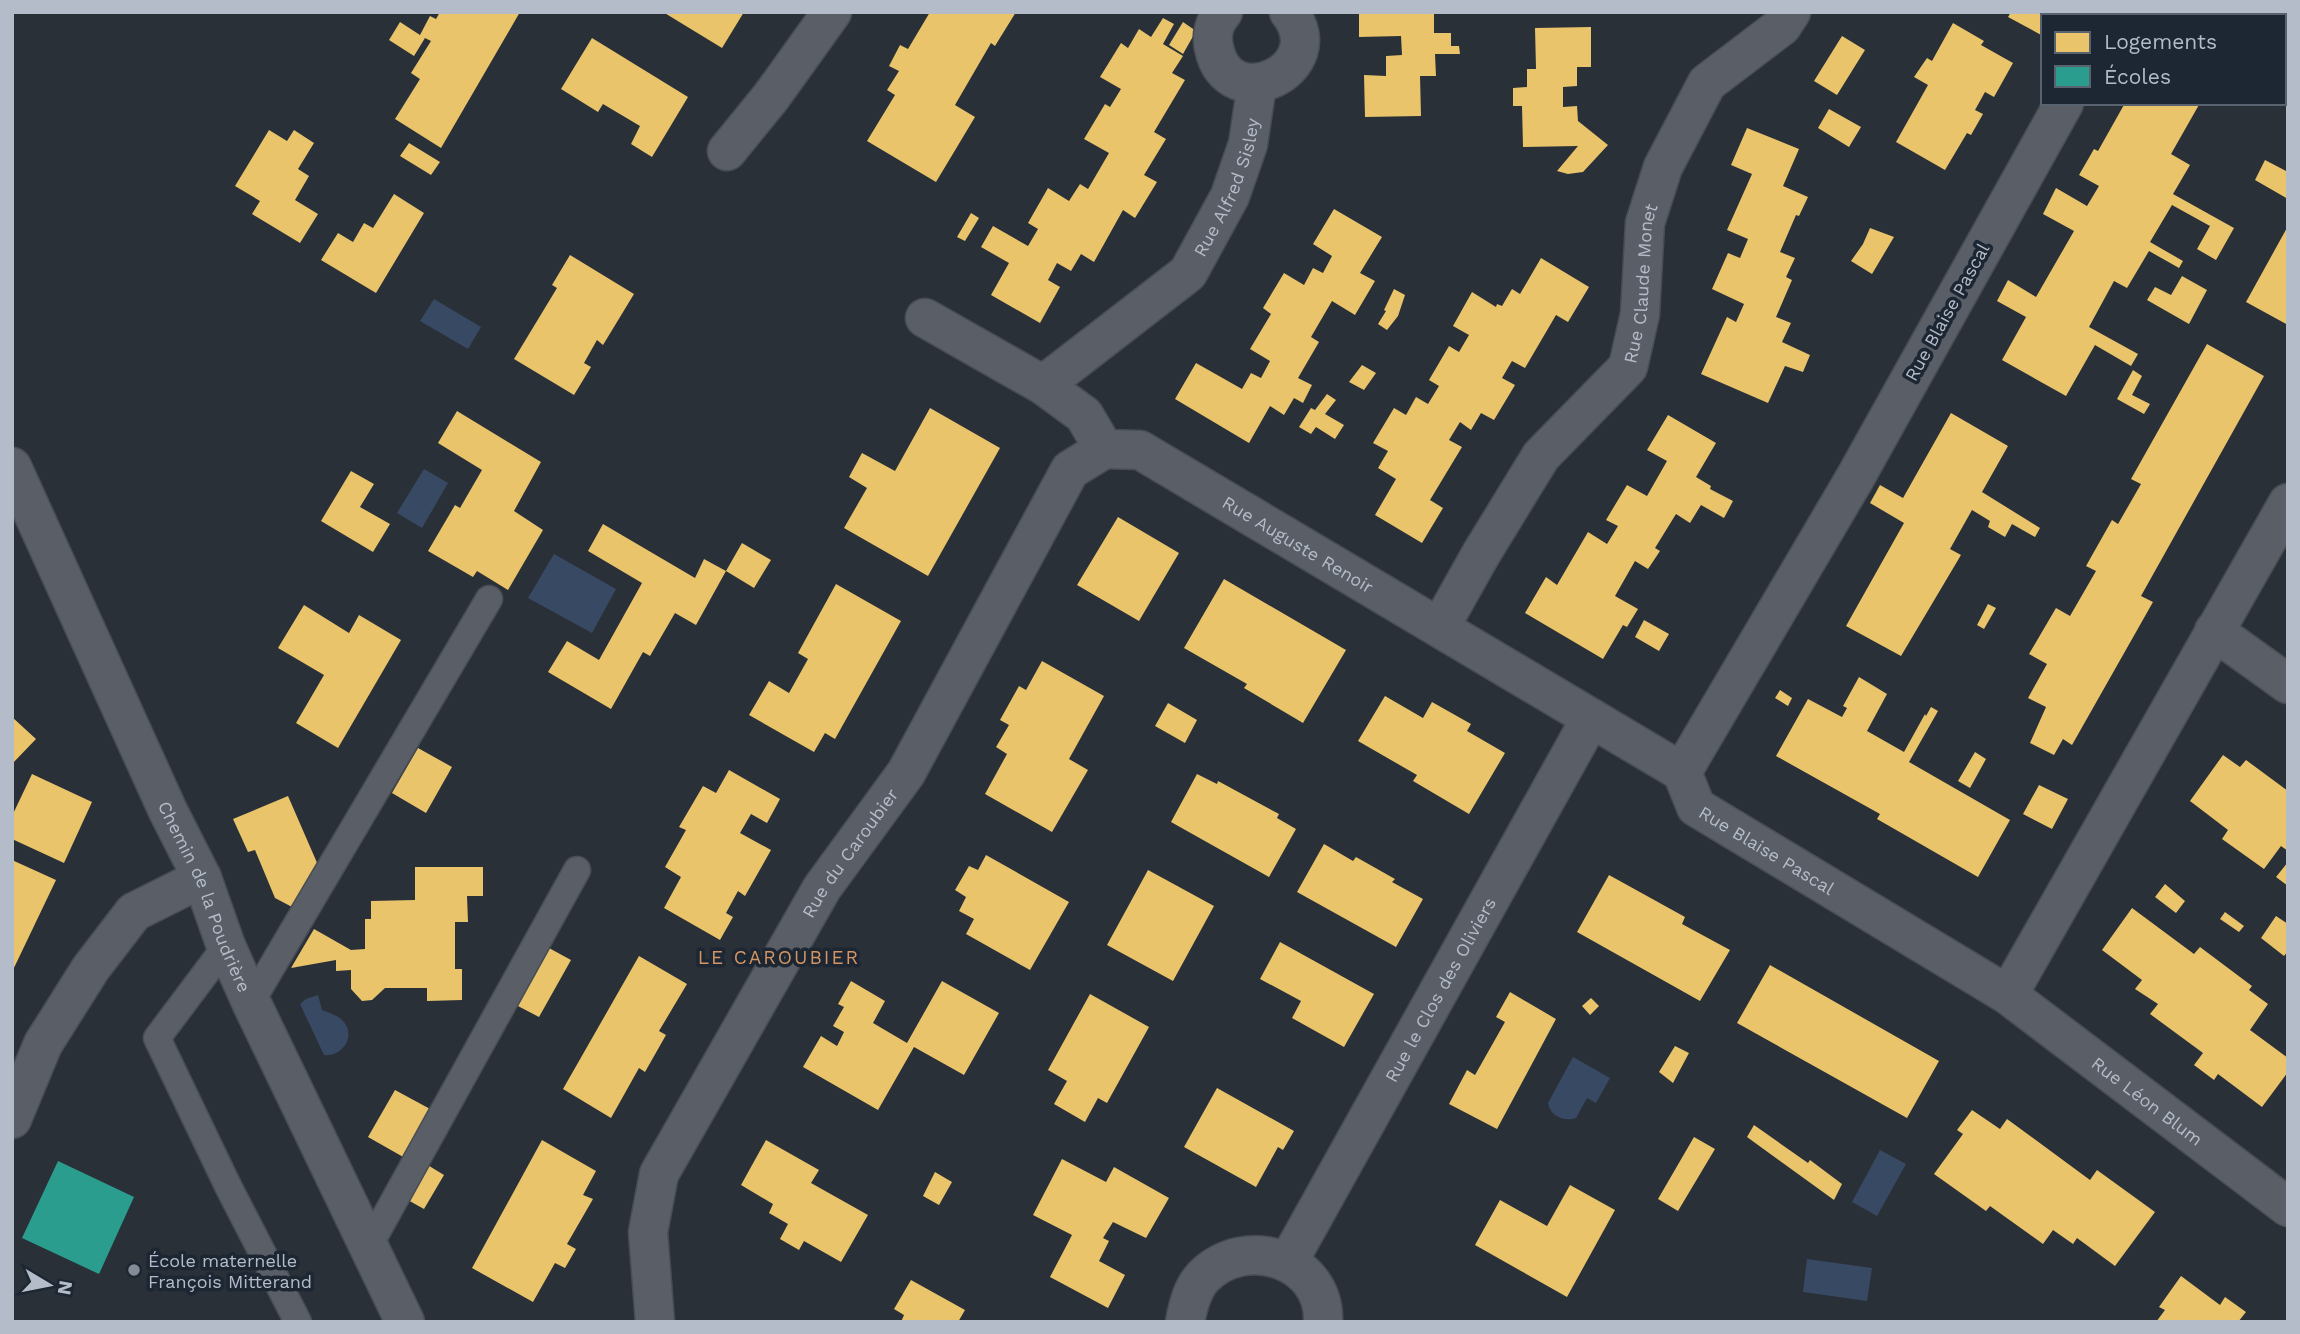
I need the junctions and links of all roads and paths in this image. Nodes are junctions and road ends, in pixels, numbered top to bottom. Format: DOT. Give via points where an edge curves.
graph roads {
  1 [pos="832,12"];
  2 [pos="1289,12"];
  3 [pos="1791,12"];
  4 [pos="1218,14"];
  5 [pos="1256,84"];
  6 [pos="2063,105"];
  7 [pos="727,151"];
  8 [pos="925,318"];
  9 [pos="1043,385"];
  10 [pos="1104,449"];
  11 [pos="12,467"];
  12 [pos="2288,503"];
  13 [pos="489,599"];
  14 [pos="1440,627"];
  15 [pos="2214,631"];
  16 [pos="2288,684"];
  17 [pos="1591,718"];
  18 [pos="1682,772"];
  19 [pos="577,870"];
  20 [pos="202,878"];
  21 [pos="226,946"];
  22 [pos="2008,996"];
  23 [pos="251,1002"];
  24 [pos="13,1110"];
  25 [pos="2288,1208"];
  26 [pos="369,1246"];
  27 [pos="1288,1262"];
  28 [pos="298,1322"];
  29 [pos="405,1322"];
  30 [pos="655,1322"];
  31 [pos="1185,1322"];
  32 [pos="1323,1322"];
  1 -- 7 [label="street"];
  2 -- 5 [label="street" via="1299,32 1294,62 1271,81"];
  3 -- 14 [label="street, Rue Claude Monet" via="1782,26 1707,83 1663,167 1645,223 1640,314 1628,367 1541,456"];
  4 -- 5 [label="street" via="1212,42 1221,67 1243,82"];
  5 -- 9 [label="street, Rue Alfred Sisley" via="1248,144 1230,197 1188,273"];
  6 -- 18 [label="street, Rue Blaise Pascal" via="1855,478"];
  8 -- 9 [label="street"];
  9 -- 10 [label="street" via="1084,415"];
  10 -- 14 [label="street, Rue Auguste Renoir" via="1140,450"];
  10 -- 30 [label="street, Rue du Caroubier" via="1070,470 906,773 822,888 659,1174 648,1232"];
  11 -- 20 [label="street, Chemin de la Poudrière"];
  12 -- 15 [label="street"];
  13 -- 23 [label="lane"];
  14 -- 17 [label="street, Rue Auguste Renoir"];
  15 -- 16 [label="street"];
  15 -- 22 [label="street"];
  17 -- 18 [label="street, Rue Auguste Renoir"];
  17 -- 27 [label="street, Rue le Clos des Oliviers"];
  18 -- 22 [label="street, Rue Blaise Pascal" via="1696,807"];
  19 -- 26 [label="lane"];
  20 -- 21 [label="street, Chemin de la Poudrière"];
  20 -- 24 [label="street" via="134,912 91,968 43,1044"];
  21 -- 23 [label="street, Chemin de la Poudrière"];
  21 -- 28 [label="lane" via="157,1038"];
  22 -- 25 [label="street, Rue Léon Blum"];
  23 -- 26 [label="street, Chemin de la Poudrière"];
  26 -- 29 [label="street, Chemin de la Poudrière"];
  27 -- 31 [label="street" via="1266,1255 1242,1255 1220,1263 1202,1278 1190,1298"];
  27 -- 32 [label="street" via="1318,1294"];
}
